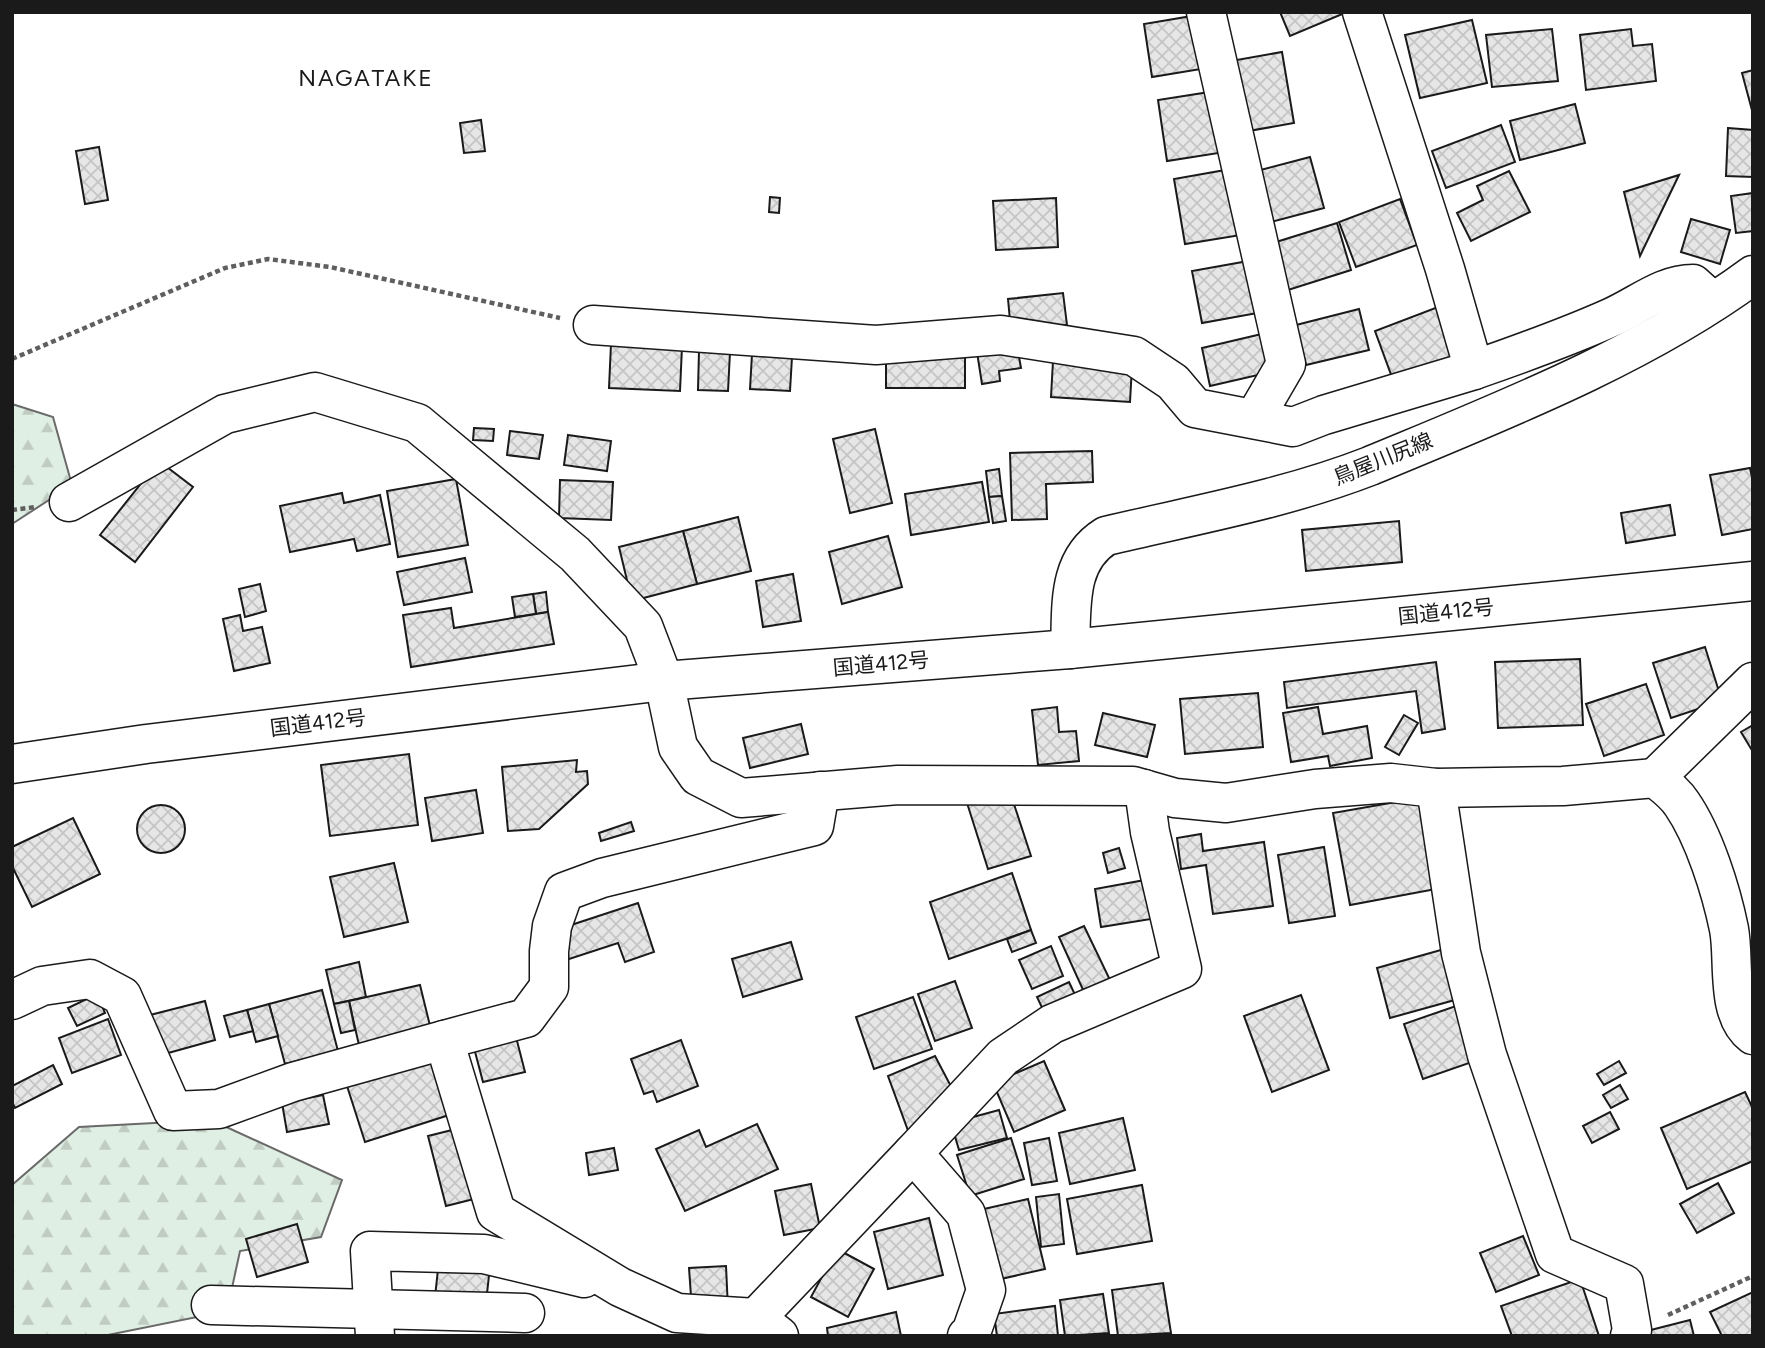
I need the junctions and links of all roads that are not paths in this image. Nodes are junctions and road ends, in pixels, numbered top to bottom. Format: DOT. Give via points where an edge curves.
graph roads {
  1 [pos="1206,12"];
  2 [pos="1362,12"];
  3 [pos="1753,275"];
  4 [pos="1713,302"];
  5 [pos="593,325"];
  6 [pos="1474,370"];
  7 [pos="1254,419"];
  8 [pos="69,502"];
  9 [pos="1753,581"];
  10 [pos="1070,649"];
  11 [pos="664,681"];
  12 [pos="1753,682"];
  13 [pos="12,764"];
  14 [pos="1655,778"];
  15 [pos="1436,788"];
  16 [pos="1144,789"];
  17 [pos="820,791"];
  18 [pos="12,1000"];
  19 [pos="1753,1035"];
  20 [pos="444,1040"];
  21 [pos="913,1153"];
  22 [pos="620,1287"];
  23 [pos="211,1305"];
  24 [pos="525,1314"];
  25 [pos="374,1322"];
  26 [pos="768,1327"];
  27 [pos="1631,1333"];
  28 [pos="967,1336"];
  1 -- 7 [label="main road" via="1286,364"];
  2 -- 6 [label="main road"];
  3 -- 4 [label="main road, 鳥屋川尻線"];
  4 -- 6 [label="main road" via="1693,284 1677,284 1612,317"];
  4 -- 10 [label="main road, 鳥屋川尻線" via="1602,364 1337,479 1105,536 1092,545 1077,568"];
  5 -- 7 [label="main road" via="876,345 1001,335 1134,356 1173,382 1195,408"];
  6 -- 7 [label="main road" via="1293,427"];
  8 -- 11 [label="main road" via="225,414 314,392 417,423 583,563 643,626"];
  9 -- 10 [label="main road, 国道412号"];
  10 -- 11 [label="main road, 国道412号"];
  11 -- 13 [label="main road, 国道412号"];
  11 -- 17 [label="main road" via="678,747 698,776 741,798"];
  12 -- 14 [label="main road"];
  14 -- 15 [label="main road" via="1563,786"];
  14 -- 19 [label="main road" via="1682,804 1712,870 1729,929 1738,1016"];
  15 -- 16 [label="main road" via="1391,783 1226,803 1175,798"];
  15 -- 27 [label="main road" via="1461,953 1487,1055 1555,1254 1623,1284"];
  16 -- 17 [label="main road" via="898,785"];
  16 -- 21 [label="main road" via="1182,969 1052,1024 1003,1057"];
  17 -- 20 [label="main road" via="814,826 602,878 564,892 552,926 549,987 526,1018"];
  18 -- 20 [label="main road" via="42,986 90,979 122,996 173,1111 219,1109 293,1082"];
  20 -- 22 [label="main road" via="496,1212"];
  21 -- 26 [label="main road"];
  21 -- 28 [label="main road" via="966,1214 986,1290"];
  22 -- 25 [label="main road" via="484,1254 370,1251"];
  22 -- 26 [label="main road" via="677,1313"];
  23 -- 25 [label="main road"];
  24 -- 25 [label="main road"];
}
